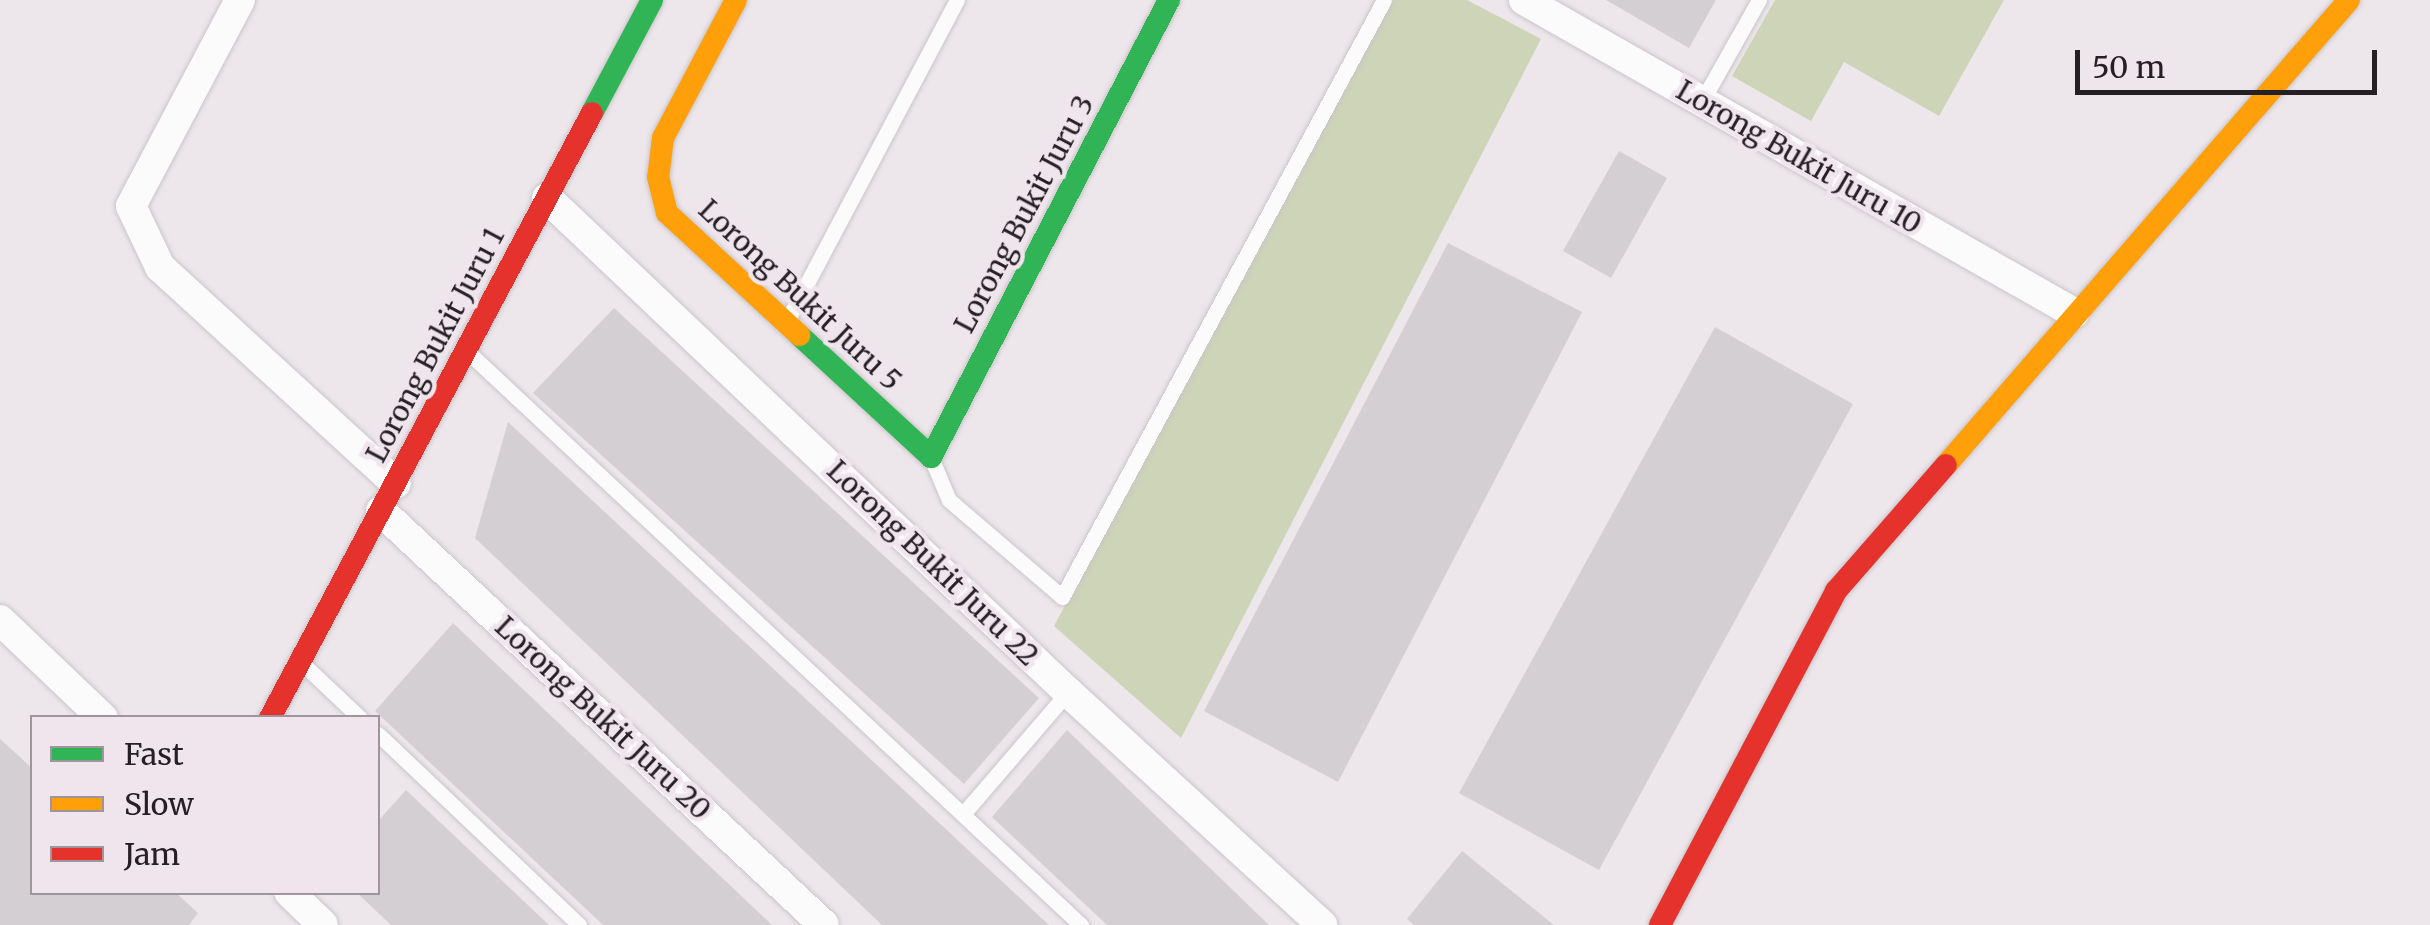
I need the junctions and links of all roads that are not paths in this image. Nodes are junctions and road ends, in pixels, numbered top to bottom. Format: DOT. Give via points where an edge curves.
graph roads {
  1 [pos="240,0"];
  2 [pos="652,0"];
  3 [pos="736,0"];
  4 [pos="957,0"];
  5 [pos="1170,0"];
  6 [pos="1384,0"];
  7 [pos="1524,0"];
  8 [pos="1759,0"];
  9 [pos="2349,0"];
  10 [pos="1702,101"];
  11 [pos="547,198"];
  12 [pos="2074,313"];
  13 [pos="786,322"];
  14 [pos="466,350"];
  15 [pos="931,457"];
  16 [pos="389,497"];
  17 [pos="0,620"];
  18 [pos="301,662"];
  19 [pos="1068,692"];
  20 [pos="100,715"];
  21 [pos="272,715"];
  22 [pos="357,715"];
  23 [pos="380,736"];
  24 [pos="963,814"];
  25 [pos="292,895"];
  26 [pos="323,925"];
  27 [pos="580,925"];
  28 [pos="824,925"];
  29 [pos="1081,925"];
  30 [pos="1322,925"];
  31 [pos="1660,925"];
  1 -- 16 [label="street, Lorong Bukit Juru 20" via="132,206 160,267"];
  2 -- 11 [label="street, Lorong Bukit Juru 1"];
  3 -- 13 [label="street, Lorong Bukit Juru 5" via="663,138 658,177 668,213"];
  4 -- 13 [label="lane"];
  5 -- 15 [label="street, Lorong Bukit Juru 3"];
  6 -- 15 [label="lane" via="1062,597 948,500"];
  7 -- 10 [label="street, Lorong Bukit Juru 10"];
  8 -- 10 [label="lane"];
  9 -- 12 [label="street"];
  10 -- 12 [label="street, Lorong Bukit Juru 10"];
  11 -- 14 [label="street, Lorong Bukit Juru 1"];
  11 -- 19 [label="street, Lorong Bukit Juru 22"];
  12 -- 31 [label="street" via="1836,591"];
  13 -- 15 [label="street, Lorong Bukit Juru 5"];
  14 -- 16 [label="street, Lorong Bukit Juru 1"];
  14 -- 24 [label="lane"];
  16 -- 18 [label="street, Lorong Bukit Juru 1"];
  16 -- 28 [label="street, Lorong Bukit Juru 20"];
  17 -- 20 [label="street"];
  18 -- 21 [label="street, Lorong Bukit Juru 1"];
  18 -- 22 [label="lane"];
  19 -- 24 [label="lane"];
  19 -- 30 [label="street, Lorong Bukit Juru 22"];
  23 -- 27 [label="lane"];
  24 -- 29 [label="lane"];
  25 -- 26 [label="street"];
}
